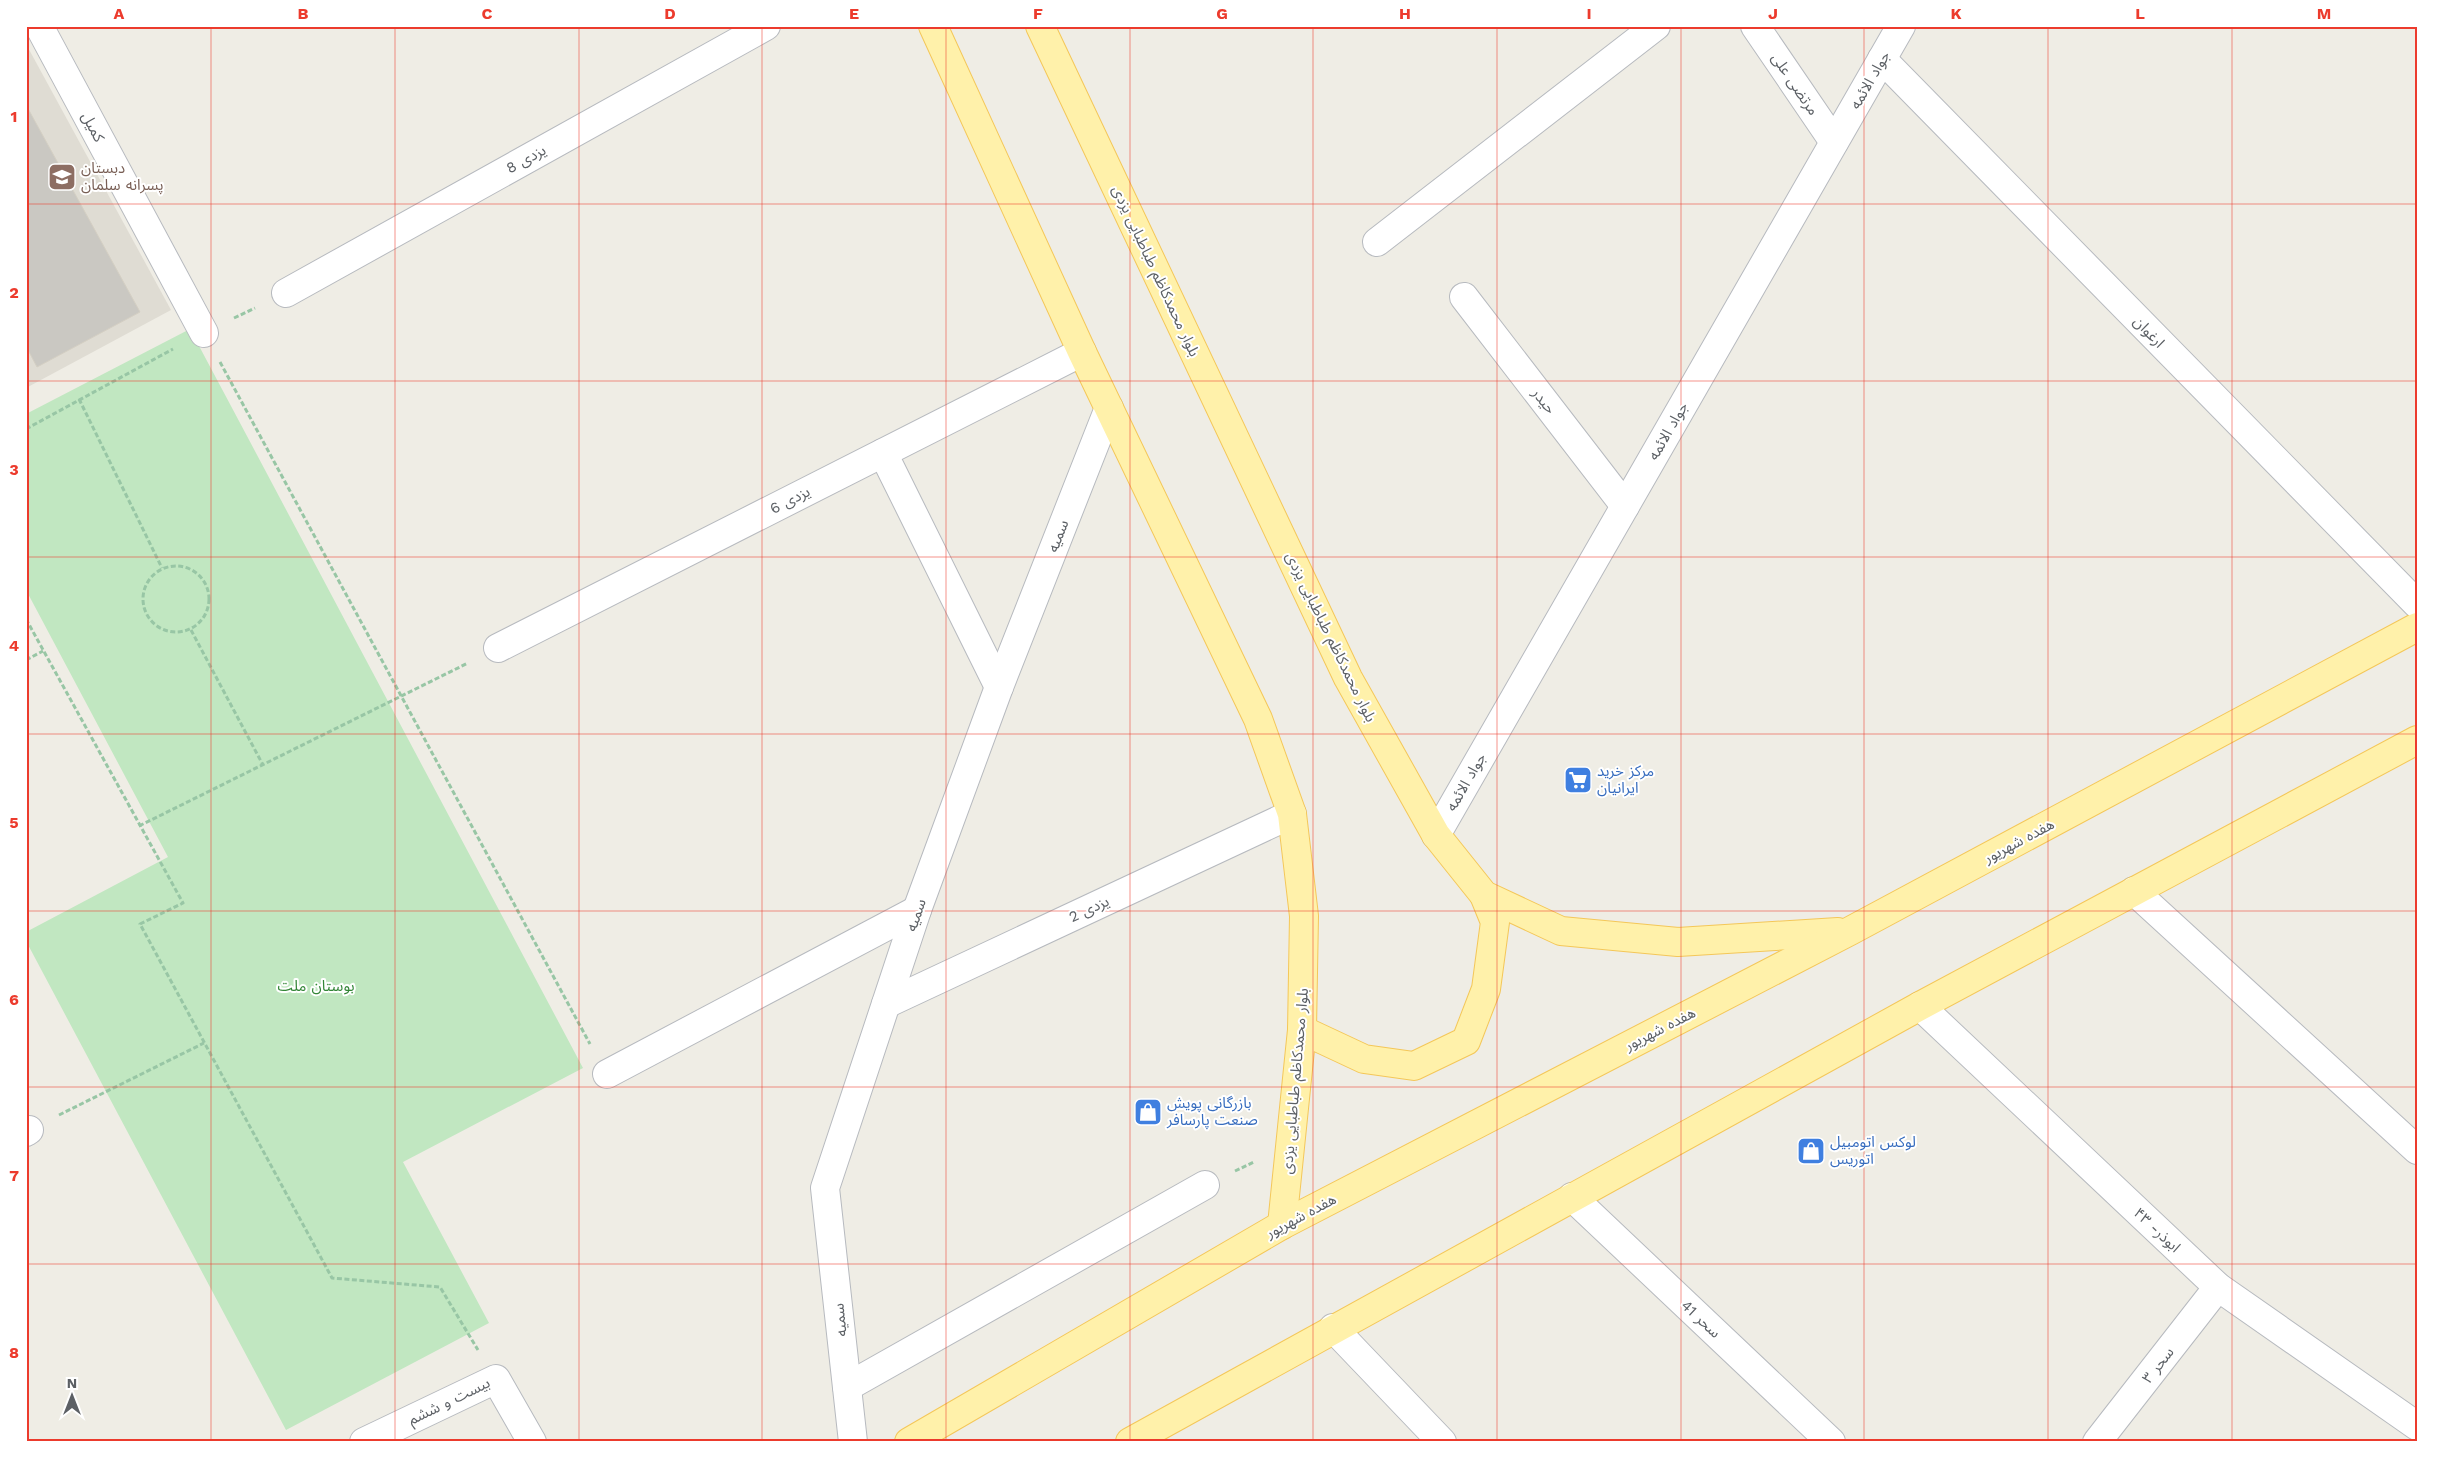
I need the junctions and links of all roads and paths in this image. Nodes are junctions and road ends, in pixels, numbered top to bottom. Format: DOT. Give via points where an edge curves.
graph roads {
  1 [pos="39,26"];
  2 [pos="766,26"];
  3 [pos="933,26"];
  4 [pos="1040,26"];
  5 [pos="1656,26"];
  6 [pos="1755,26"];
  7 [pos="1901,26"];
  8 [pos="1882,60"];
  9 [pos="1834,142"];
  10 [pos="1376,242"];
  11 [pos="286,293"];
  12 [pos="1464,297"];
  13 [pos="204,333"];
  14 [pos="1082,352"];
  15 [pos="79,399"];
  16 [pos="1108,408"];
  17 [pos="26,429"];
  18 [pos="883,453"];
  19 [pos="1625,506"];
  20 [pos="162,568"];
  21 [pos="2417,604"];
  22 [pos="26,619"];
  23 [pos="2417,627"];
  24 [pos="191,630"];
  25 [pos="498,648"];
  26 [pos="43,651"];
  27 [pos="26,660"];
  28 [pos="999,687"];
  29 [pos="401,696"];
  30 [pos="2417,740"];
  31 [pos="263,765"];
  32 [pos="1292,814"];
  33 [pos="139,826"];
  34 [pos="1436,835"];
  35 [pos="2134,892"];
  36 [pos="1484,895"];
  37 [pos="917,910"];
  38 [pos="1850,931"];
  39 [pos="886,1004"];
  40 [pos="1920,1006"];
  41 [pos="1302,1030"];
  42 [pos="204,1043"];
  43 [pos="606,1074"];
  44 [pos="28,1131"];
  45 [pos="1290,1144"];
  46 [pos="2417,1150"];
  47 [pos="1206,1185"];
  48 [pos="1572,1197"];
  49 [pos="1282,1225"];
  50 [pos="2218,1287"];
  51 [pos="1333,1328"];
  52 [pos="496,1379"];
  53 [pos="847,1387"];
  54 [pos="2417,1426"];
  55 [pos="364,1442"];
  56 [pos="532,1442"];
  57 [pos="853,1442"];
  58 [pos="910,1442"];
  59 [pos="1130,1442"];
  60 [pos="1442,1442"];
  61 [pos="1830,1442"];
  62 [pos="2098,1442"];
  1 -- 13 [label="street, کمیل"];
  2 -- 11 [label="street, یزدی 8"];
  3 -- 14 [label="main road, بلوار محمدکاظم طباطبایی یزدی"];
  4 -- 34 [label="main road, بلوار محمدکاظم طباطبایی یزدی" via="1348,678"];
  5 -- 10 [label="street"];
  6 -- 9 [label="street, مرتضی علی"];
  7 -- 8 [label="street, جواد الائمه"];
  8 -- 9 [label="street, جواد الائمه"];
  8 -- 21 [label="street, ارغوان"];
  9 -- 19 [label="street, جواد الائمه"];
  11 -- 13 [label="path"];
  12 -- 19 [label="street, حیدر"];
  13 -- 15 [label="path"];
  13 -- 29 [label="path"];
  14 -- 16 [label="main road, بلوار محمدکاظم طباطبایی یزدی"];
  14 -- 18 [label="street, یزدی 6"];
  15 -- 17 [label="path"];
  15 -- 20 [label="path"];
  16 -- 28 [label="street, سمیه"];
  16 -- 32 [label="main road, بلوار محمدکاظم طباطبایی یزدی" via="1258,719"];
  18 -- 25 [label="street, یزدی 6"];
  18 -- 28 [label="street"];
  19 -- 34 [label="street, جواد الائمه"];
  20 -- 24 [label="path" via="183,566 202,575 210,595 206,615"];
  20 -- 24 [label="path" via="147,583 142,603 151,622 170,632"];
  22 -- 26 [label="path"];
  23 -- 38 [label="main road, هفده شهریور"];
  24 -- 31 [label="path"];
  25 -- 29 [label="path"];
  26 -- 27 [label="path"];
  26 -- 33 [label="path"];
  28 -- 37 [label="street, سمیه"];
  29 -- 31 [label="path"];
  29 -- 43 [label="path"];
  30 -- 35 [label="main road"];
  31 -- 33 [label="path"];
  32 -- 39 [label="street, یزدی 2"];
  32 -- 41 [label="main road, بلوار محمدکاظم طباطبایی یزدی" via="1304,916"];
  33 -- 42 [label="path" via="182,903 140,924"];
  34 -- 36 [label="main road, بلوار محمدکاظم طباطبایی یزدی"];
  35 -- 40 [label="main road"];
  35 -- 46 [label="street"];
  36 -- 38 [label="main road, بلوار محمدکاظم طباطبایی یزدی" via="1561,931 1610,936 1678,942"];
  36 -- 41 [label="main road" via="1495,922 1486,990 1466,1041 1414,1066 1364,1059"];
  37 -- 39 [label="street, سمیه"];
  37 -- 43 [label="street"];
  38 -- 49 [label="main road, هفده شهریور"];
  39 -- 53 [label="street, سمیه" via="826,1188"];
  40 -- 48 [label="main road"];
  40 -- 50 [label="street, ابوذر- ۴۳"];
  41 -- 45 [label="main road, بلوار محمدکاظم طباطبایی یزدی"];
  42 -- 44 [label="path"];
  42 -- 52 [label="path" via="332,1278 440,1287"];
  45 -- 47 [label="path"];
  45 -- 49 [label="main road, بلوار محمدکاظم طباطبایی یزدی"];
  47 -- 53 [label="street"];
  48 -- 51 [label="main road"];
  48 -- 61 [label="street, سحر 41"];
  49 -- 58 [label="main road, هفده شهریور"];
  50 -- 54 [label="street, ابوذر- ۴۳"];
  50 -- 62 [label="street, سحر ۳"];
  51 -- 59 [label="main road"];
  51 -- 60 [label="street"];
  52 -- 55 [label="street, بیست و ششم"];
  52 -- 56 [label="street, بیست و ششم"];
  53 -- 57 [label="street, سمیه"];
}
